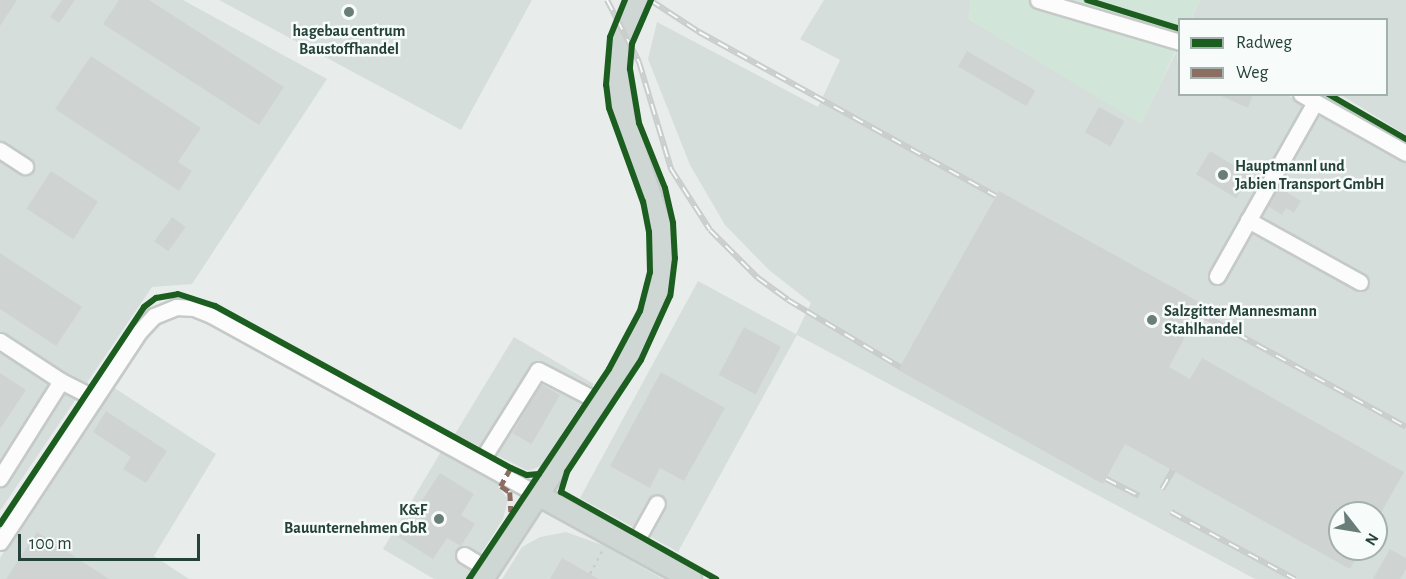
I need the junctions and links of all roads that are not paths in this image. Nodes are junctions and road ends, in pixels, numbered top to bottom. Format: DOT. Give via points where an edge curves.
graph roads {
  1 [pos="638,0"];
  2 [pos="1038,0"];
  3 [pos="1178,42"];
  4 [pos="1304,96"];
  5 [pos="1315,102"];
  6 [pos="0,150"];
  7 [pos="1406,153"];
  8 [pos="25,166"];
  9 [pos="1248,220"];
  10 [pos="1217,276"];
  11 [pos="1360,282"];
  12 [pos="0,341"];
  13 [pos="61,381"];
  14 [pos="95,398"];
  15 [pos="600,402"];
  16 [pos="481,462"];
  17 [pos="0,478"];
  18 [pos="538,495"];
  19 [pos="657,503"];
  20 [pos="0,542"];
  21 [pos="632,548"];
  22 [pos="464,555"];
  23 [pos="485,577"];
  24 [pos="689,579"];
  1 -- 15 [label="main road" via="622,43 620,95 658,208 663,263 647,325"];
  2 -- 3 [label="street"];
  4 -- 5 [label="street"];
  5 -- 7 [label="street"];
  5 -- 9 [label="street"];
  6 -- 8 [label="street"];
  9 -- 10 [label="street"];
  9 -- 11 [label="street"];
  12 -- 13 [label="street"];
  13 -- 14 [label="street"];
  13 -- 17 [label="street"];
  14 -- 16 [label="street" via="147,322 169,309 194,308"];
  14 -- 20 [label="street"];
  15 -- 16 [label="street" via="538,370"];
  15 -- 18 [label="main road"];
  16 -- 18 [label="street"];
  18 -- 21 [label="main road"];
  18 -- 23 [label="main road"];
  19 -- 21 [label="street"];
  21 -- 24 [label="main road"];
  22 -- 23 [label="street"];
}
